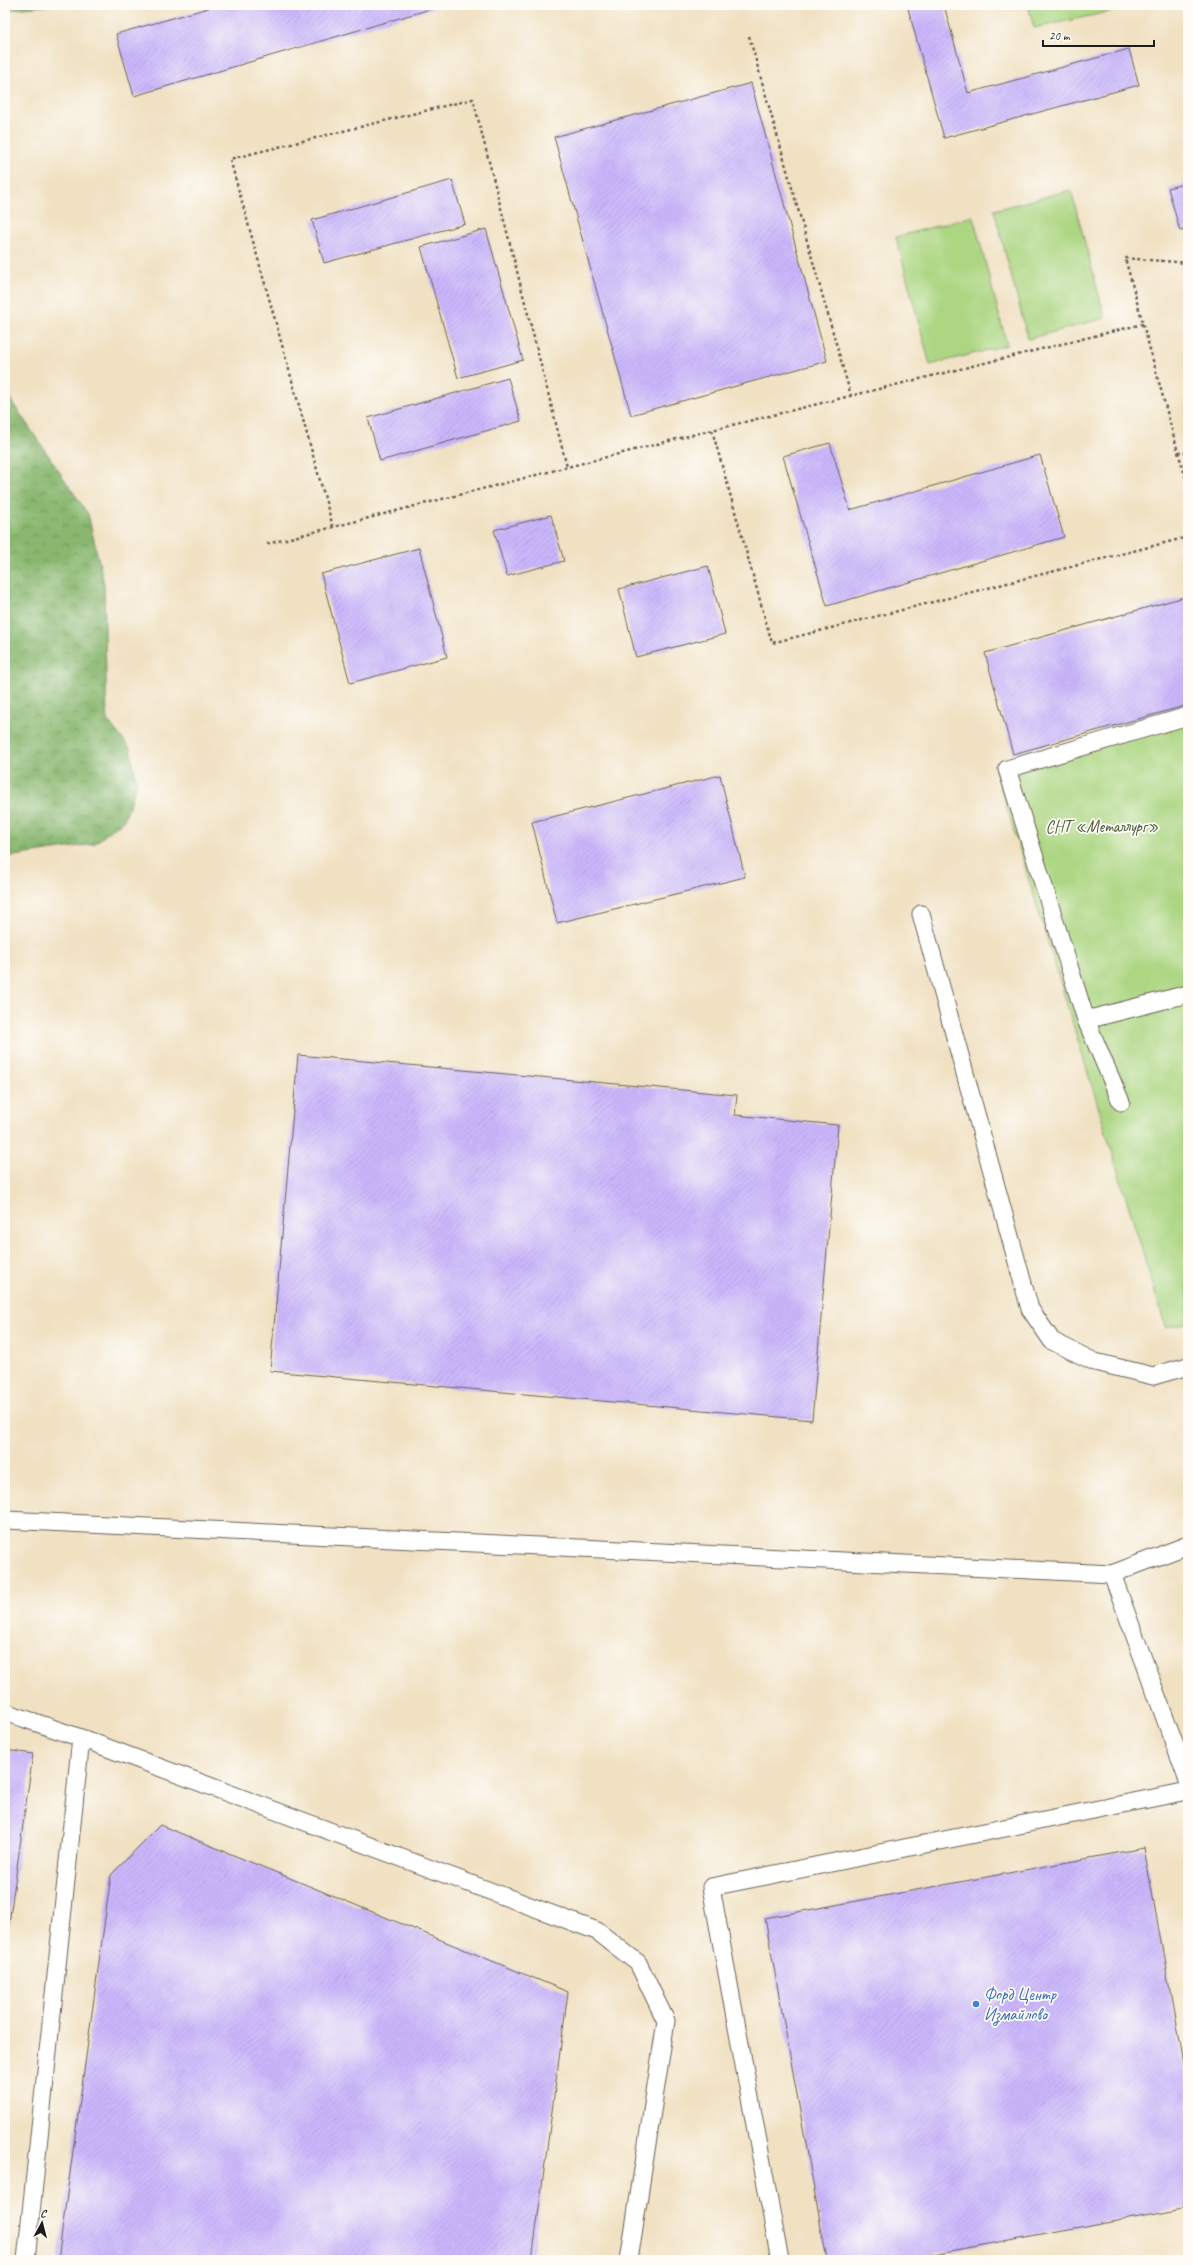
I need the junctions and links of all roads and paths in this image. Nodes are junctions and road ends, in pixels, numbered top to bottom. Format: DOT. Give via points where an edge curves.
graph roads {
  1 [pos="749,36"];
  2 [pos="1188,263"];
  3 [pos="1143,324"];
  4 [pos="851,396"];
  5 [pos="712,430"];
  6 [pos="1178,452"];
  7 [pos="1188,453"];
  8 [pos="566,468"];
  9 [pos="1188,485"];
  10 [pos="333,527"];
  11 [pos="1188,537"];
  12 [pos="267,544"];
  13 [pos="1188,716"];
  14 [pos="921,914"];
  15 [pos="1188,994"];
  16 [pos="1086,1020"];
  17 [pos="1121,1102"];
  18 [pos="1188,1366"];
  19 [pos="5,1520"];
  20 [pos="1188,1545"];
  21 [pos="1112,1574"];
  22 [pos="5,1712"];
  23 [pos="81,1738"];
  24 [pos="1188,1781"];
  25 [pos="1188,1792"];
  26 [pos="26,2260"];
  27 [pos="629,2260"];
  28 [pos="780,2260"];
  1 -- 4 [label="path"];
  2 -- 3 [label="path" via="1125,258"];
  3 -- 4 [label="path"];
  3 -- 6 [label="path"];
  4 -- 5 [label="path"];
  5 -- 8 [label="path"];
  5 -- 11 [label="path" via="772,644"];
  6 -- 7 [label="path"];
  6 -- 9 [label="path"];
  8 -- 10 [label="path"];
  8 -- 10 [label="path" via="473,99 230,159"];
  10 -- 12 [label="path"];
  13 -- 16 [label="lane" via="1007,769"];
  14 -- 18 [label="lane" via="1030,1309 1052,1341 1095,1362 1153,1376"];
  15 -- 16 [label="lane"];
  16 -- 17 [label="lane"];
  19 -- 21 [label="lane"];
  20 -- 21 [label="lane"];
  21 -- 24 [label="lane"];
  22 -- 23 [label="lane"];
  23 -- 26 [label="lane"];
  23 -- 27 [label="lane" via="597,1931 638,1963 666,2021"];
  25 -- 28 [label="lane" via="711,1887"];
}
